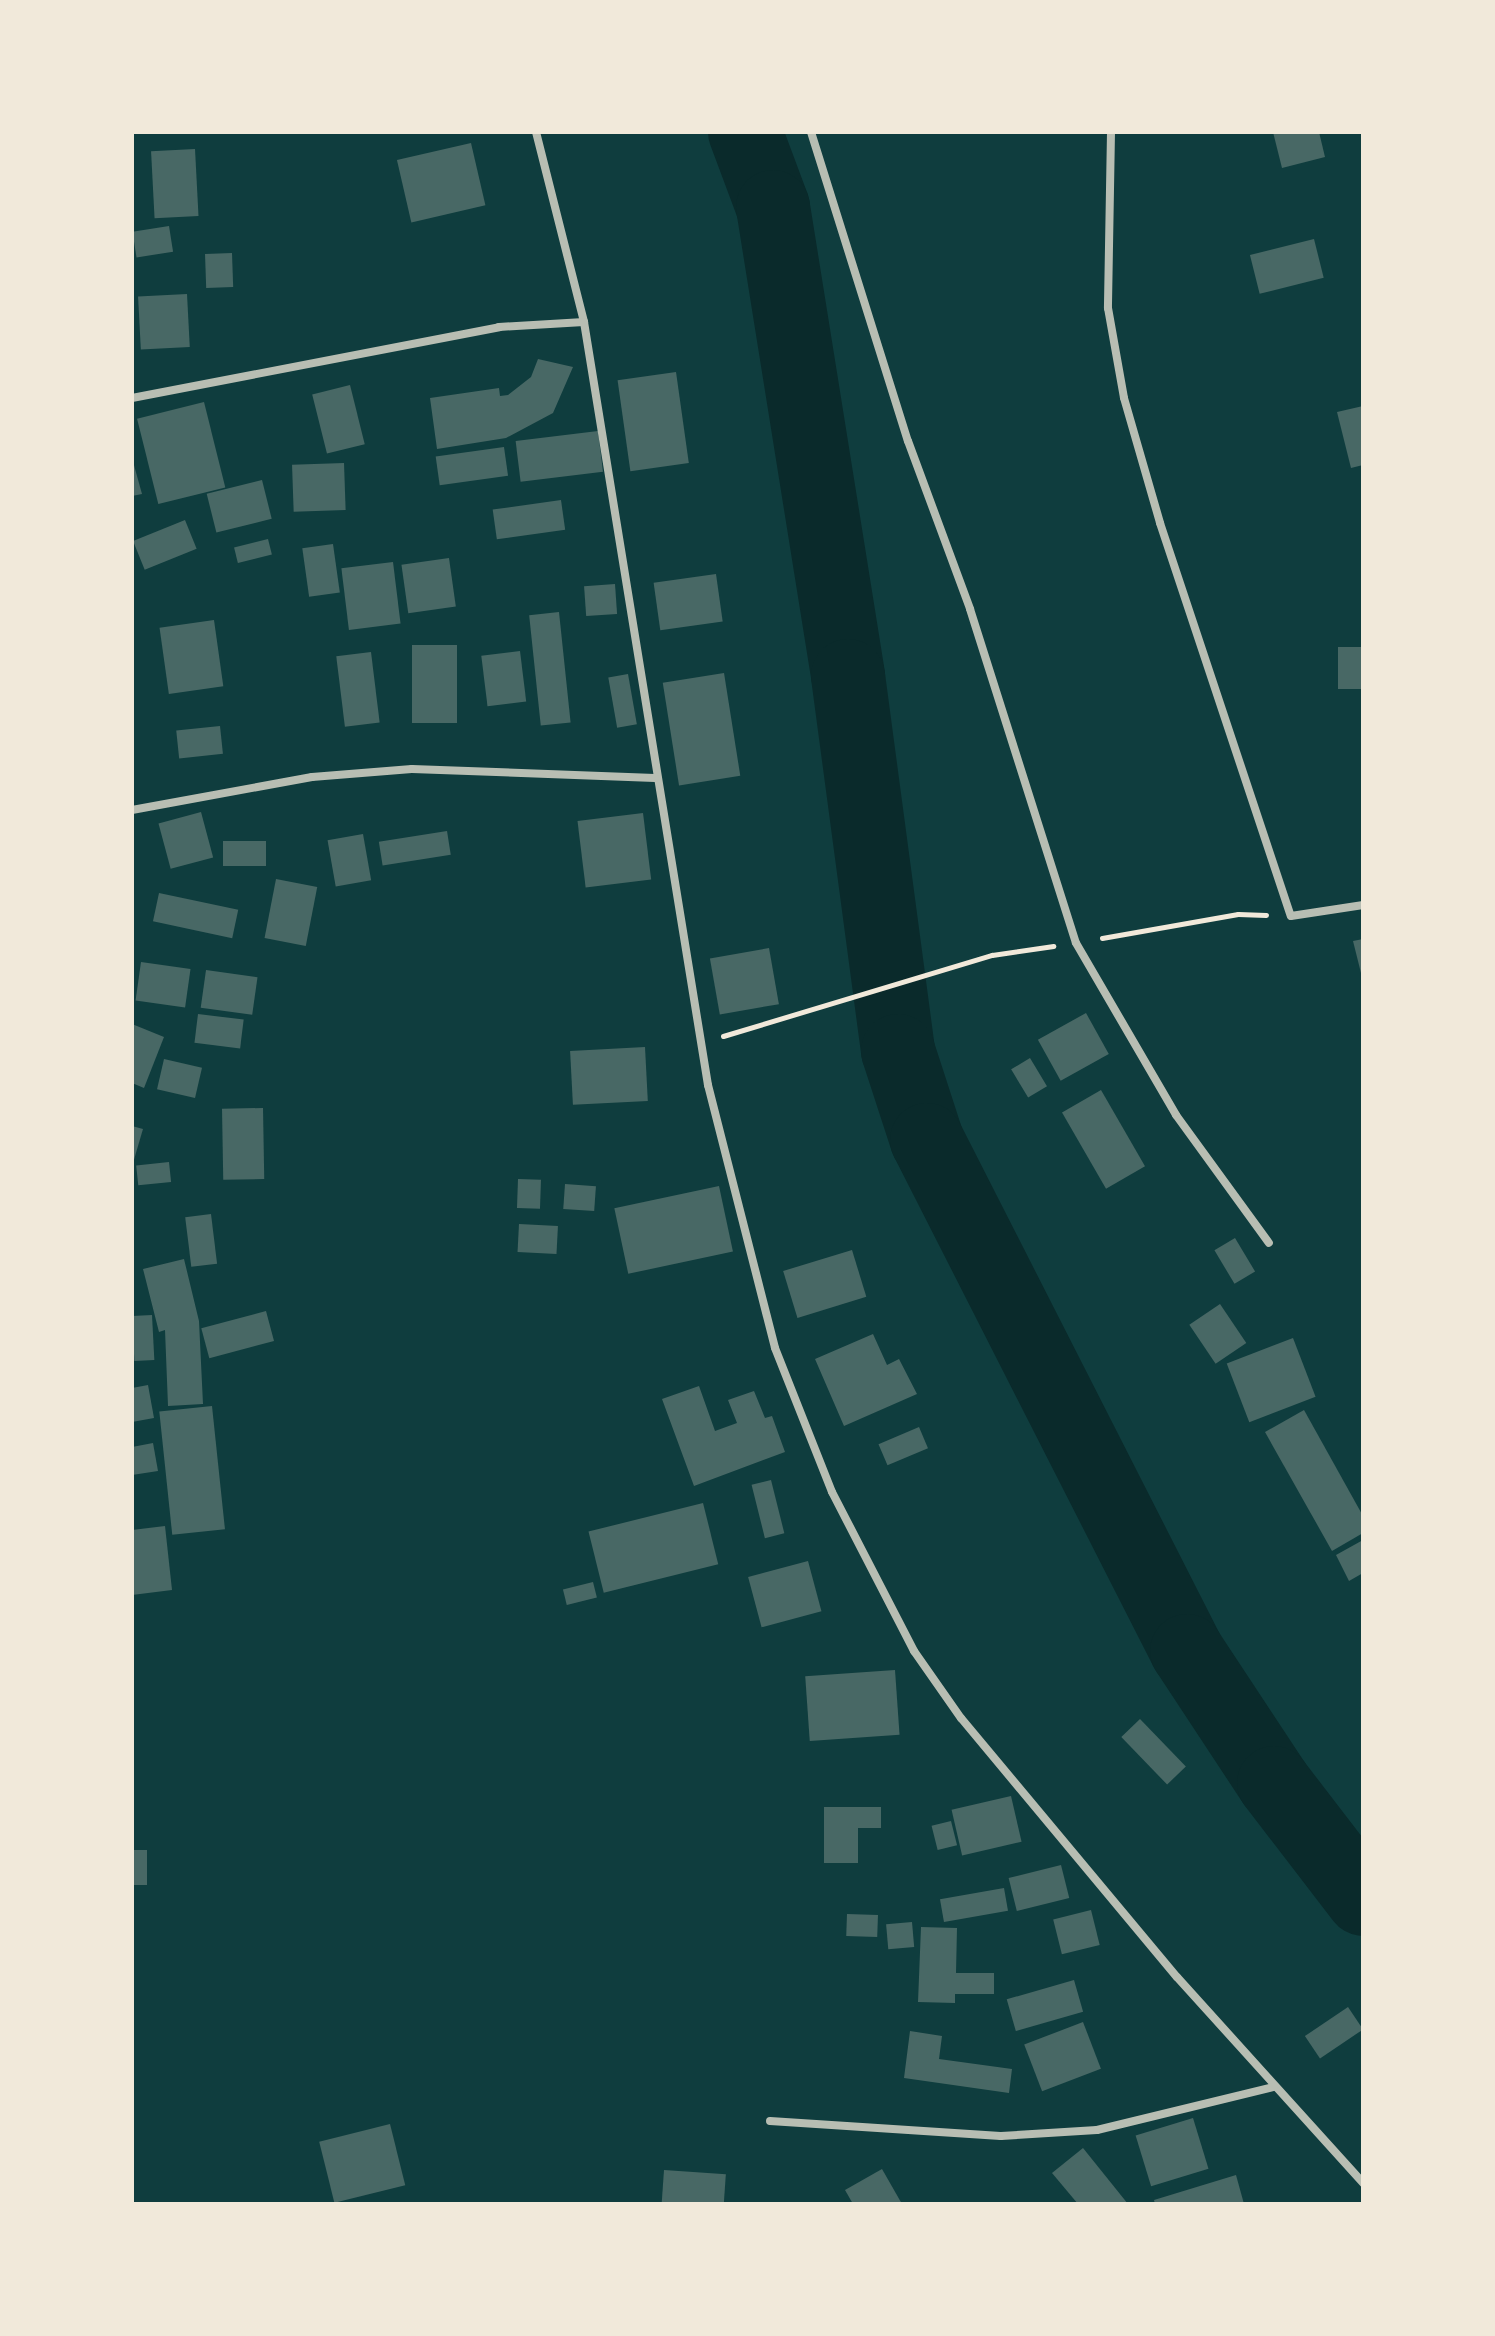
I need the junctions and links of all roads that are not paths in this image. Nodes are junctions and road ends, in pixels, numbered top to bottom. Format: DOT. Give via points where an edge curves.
graph roads {
  1 [pos="536,132"];
  2 [pos="811,132"];
  3 [pos="1111,132"];
  4 [pos="584,322"];
  5 [pos="132,398"];
  6 [pos="655,778"];
  7 [pos="132,810"];
  8 [pos="1363,905"];
  9 [pos="1269,1243"];
  10 [pos="1274,2087"];
  11 [pos="770,2121"];
  12 [pos="1363,2183"];
  1 -- 4 [label="street"];
  2 -- 9 [label="street" via="1076,943 1176,1115"];
  3 -- 8 [label="street" via="1108,308 1124,398 1160,523 1291,916"];
  4 -- 5 [label="street" via="499,327"];
  4 -- 6 [label="street"];
  6 -- 7 [label="street" via="412,769 312,777"];
  6 -- 10 [label="street" via="701,1042 751,1267 775,1348 873,1579 961,1718"];
  10 -- 11 [label="street" via="1084,2131 1001,2136"];
  10 -- 12 [label="street"];
}
